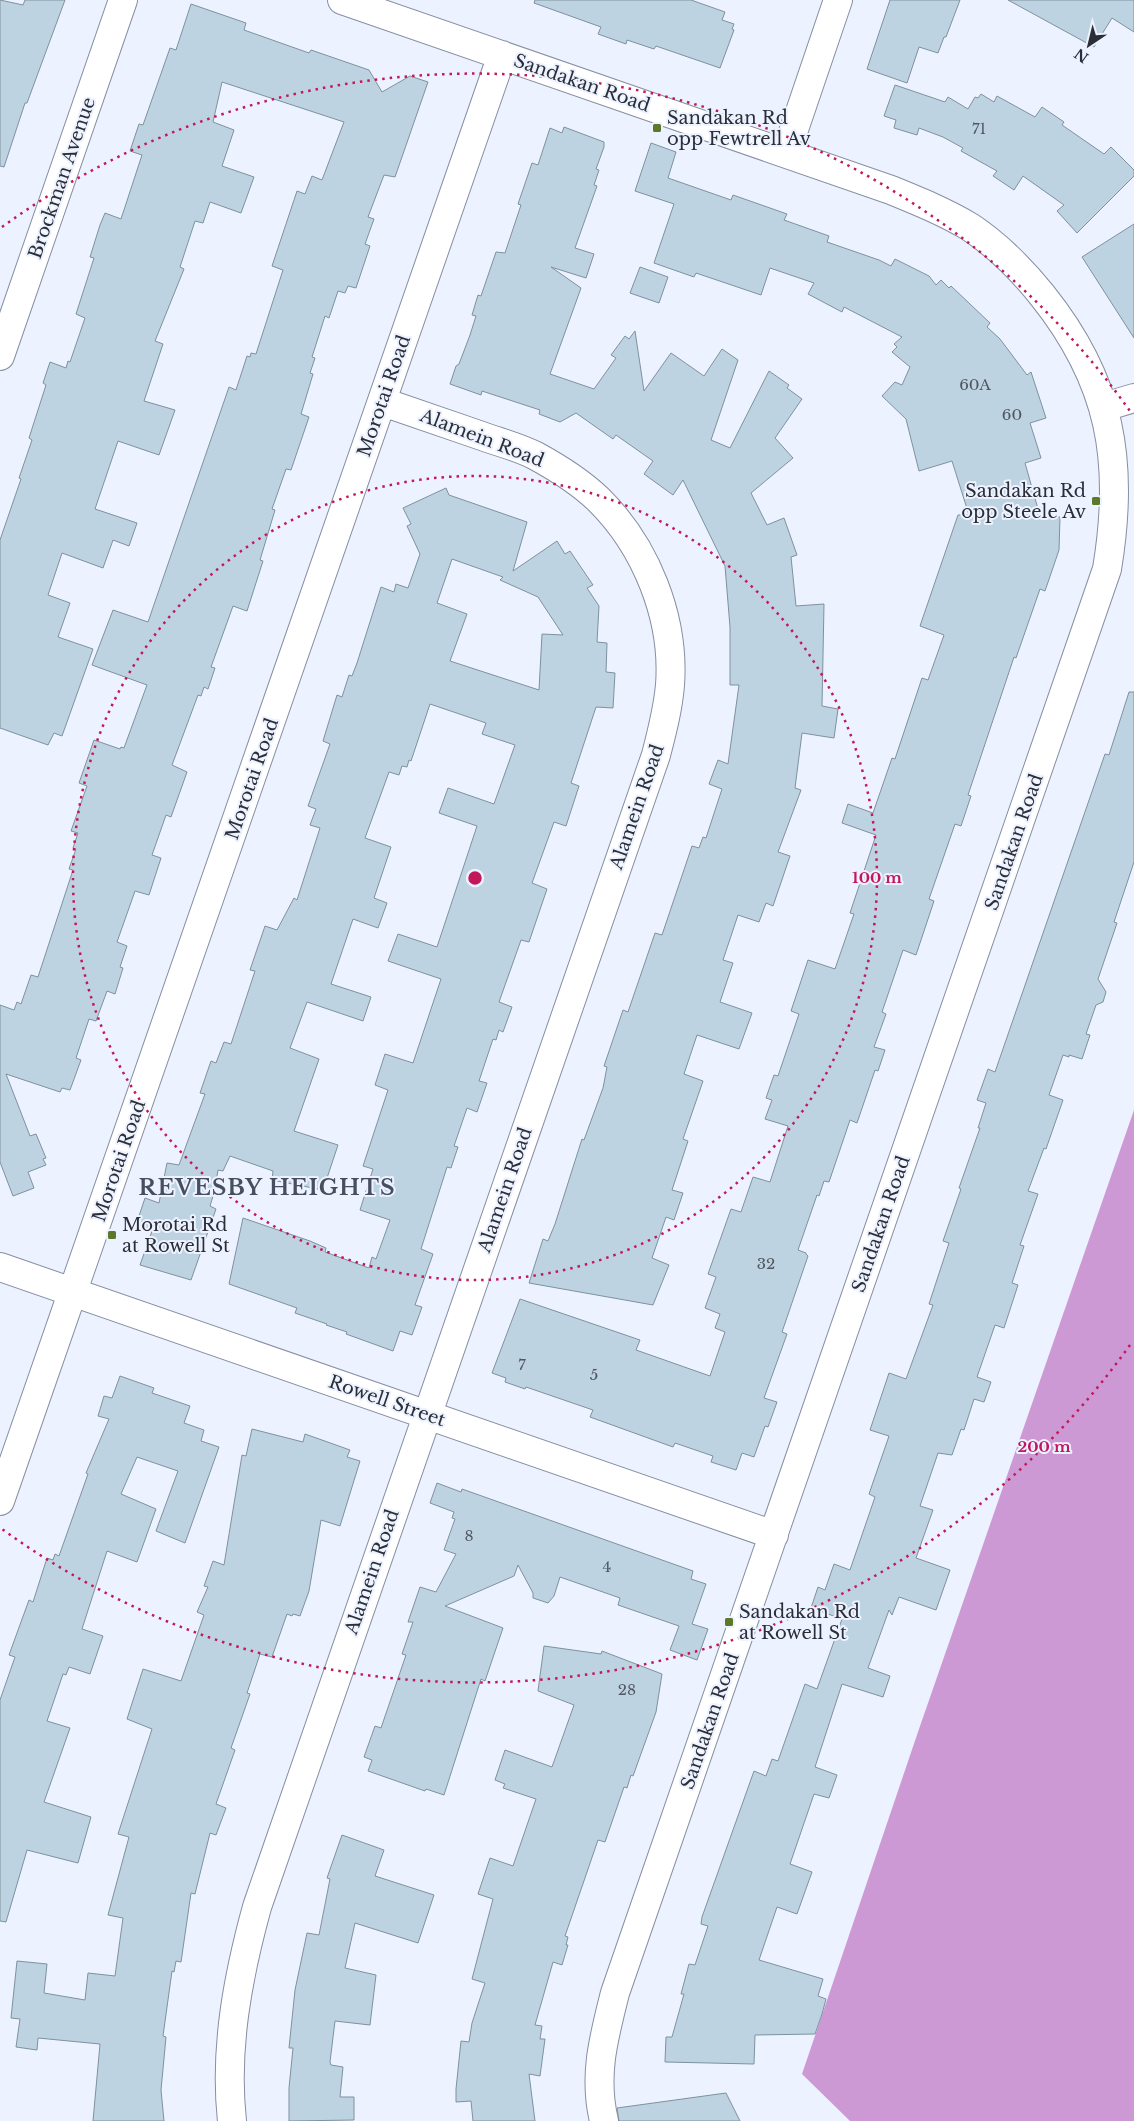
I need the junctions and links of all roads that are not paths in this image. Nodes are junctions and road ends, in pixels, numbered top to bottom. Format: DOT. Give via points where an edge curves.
graph roads {
  1 [pos="124,0"];
  2 [pos="342,0"];
  3 [pos="838,0"];
  4 [pos="502,55"];
  5 [pos="786,153"];
  6 [pos="0,356"];
  7 [pos="1134,398"];
  8 [pos="383,402"];
  9 [pos="1104,406"];
  10 [pos="0,1267"];
  11 [pos="74,1293"];
  12 [pos="427,1415"];
  13 [pos="0,1502"];
  14 [pos="774,1535"];
  15 [pos="232,2121"];
  16 [pos="604,2121"];
  1 -- 6 [label="street, Brockman Avenue"];
  2 -- 4 [label="street, Sandakan Road"];
  3 -- 5 [label="street"];
  4 -- 5 [label="street, Sandakan Road"];
  4 -- 8 [label="street, Morotai Road"];
  5 -- 9 [label="street, Sandakan Road" via="933,207 1002,251 1053,308 1087,365"];
  7 -- 9 [label="street"];
  8 -- 11 [label="street, Morotai Road"];
  8 -- 12 [label="street, Alamein Road" via="534,455 567,474 598,499 621,525 644,561 660,600 669,645 666,720 656,755"];
  9 -- 14 [label="street, Sandakan Road" via="1114,459 1115,497 1107,569"];
  10 -- 11 [label="street, Rowell Street"];
  11 -- 12 [label="street, Rowell Street"];
  11 -- 13 [label="street, Morotai Road"];
  12 -- 14 [label="street, Rowell Street"];
  12 -- 15 [label="street, Alamein Road" via="244,1952 234,2007 230,2065"];
  14 -- 16 [label="street, Sandakan Road" via="616,1993 599,2064"];
}
